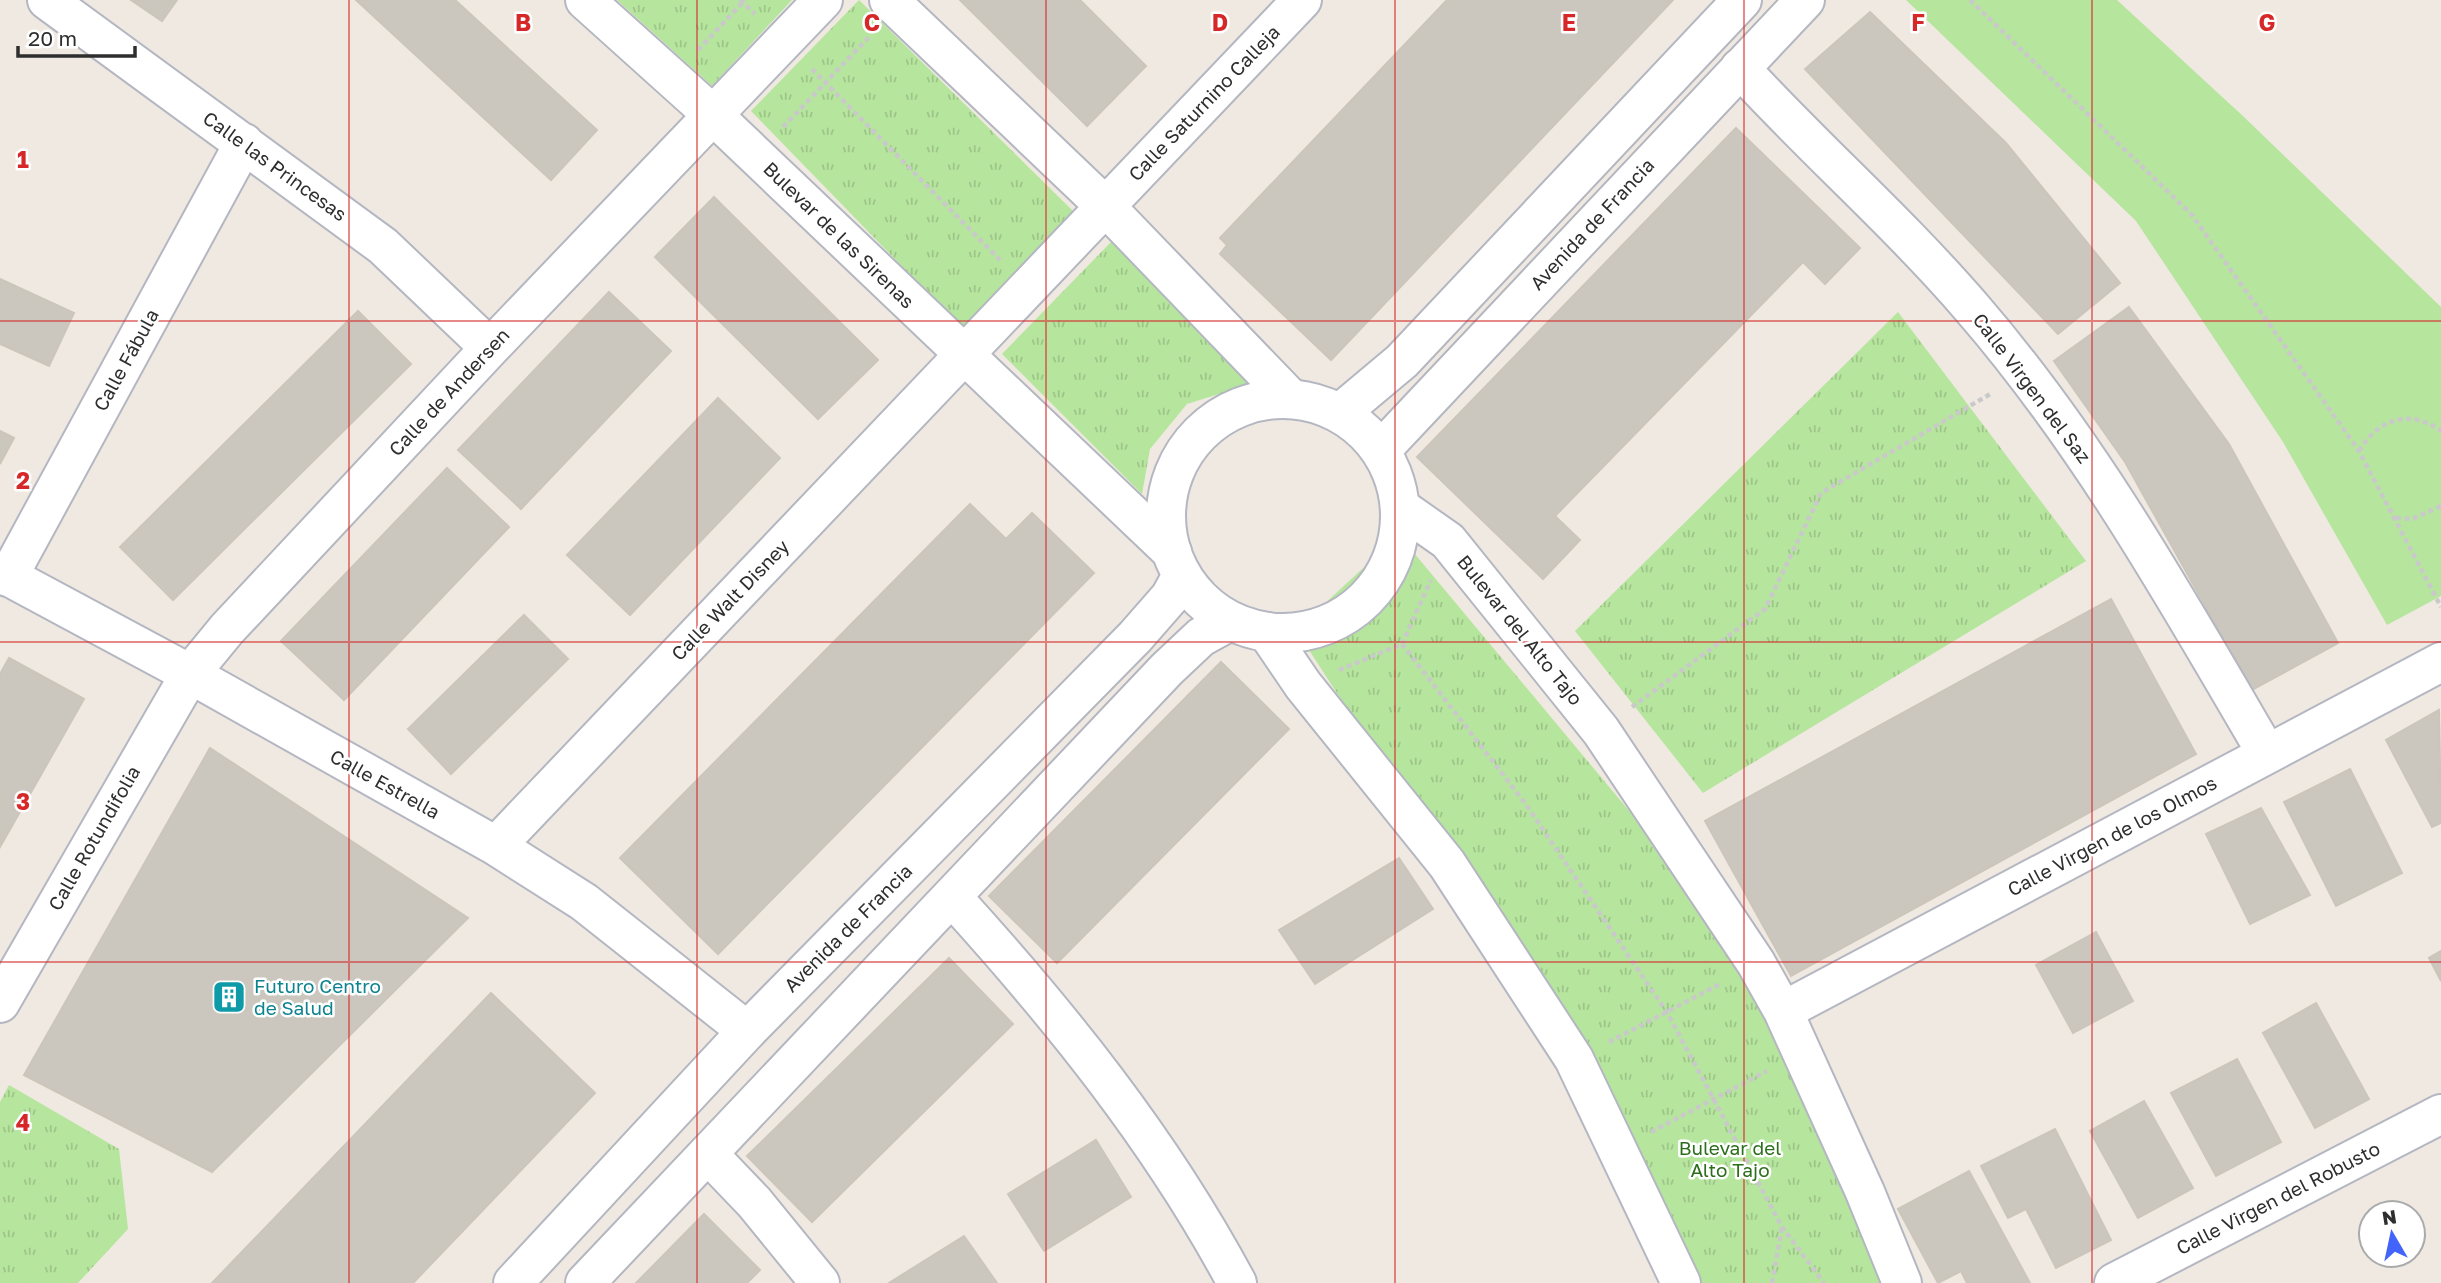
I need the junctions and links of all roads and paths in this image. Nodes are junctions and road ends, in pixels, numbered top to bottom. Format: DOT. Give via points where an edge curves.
graph roads {
  1 [pos="47,0"];
  2 [pos="585,0"];
  3 [pos="823,0"];
  4 [pos="1302,0"];
  5 [pos="1742,0"];
  6 [pos="1805,0"];
  7 [pos="1970,0"];
  8 [pos="743,1"];
  9 [pos="893,4"];
  10 [pos="782,41"];
  11 [pos="1740,68"];
  12 [pos="671,78"];
  13 [pos="826,82"];
  14 [pos="714,116"];
  15 [pos="244,143"];
  16 [pos="755,155"];
  17 [pos="1105,206"];
  18 [pos="1027,288"];
  19 [pos="490,348"];
  20 [pos="963,354"];
  21 [pos="2025,374"];
  22 [pos="1292,399"];
  23 [pos="1340,413"];
  24 [pos="2441,431"];
  25 [pos="1381,450"];
  26 [pos="2359,451"];
  27 [pos="2441,506"];
  28 [pos="1401,508"];
  29 [pos="2396,518"];
  30 [pos="1448,541"];
  31 [pos="1177,563"];
  32 [pos="4,575"];
  33 [pos="2441,607"];
  34 [pos="1230,621"];
  35 [pos="1267,632"];
  36 [pos="1402,644"];
  37 [pos="2441,662"];
  38 [pos="190,674"];
  39 [pos="1303,685"];
  40 [pos="1601,731"];
  41 [pos="2267,754"];
  42 [pos="496,846"];
  43 [pos="953,898"];
  44 [pos="1756,963"];
  45 [pos="0,1003"];
  46 [pos="1783,1011"];
  47 [pos="1668,1014"];
  48 [pos="747,1031"];
  49 [pos="1801,1051"];
  50 [pos="1574,1059"];
  51 [pos="1715,1100"];
  52 [pos="2441,1114"];
  53 [pos="1619,1148"];
  54 [pos="708,1154"];
  55 [pos="1782,1227"];
  56 [pos="513,1283"];
  57 [pos="585,1283"];
  58 [pos="820,1283"];
  59 [pos="1237,1283"];
  60 [pos="1681,1283"];
  61 [pos="1772,1283"];
  62 [pos="1824,1283"];
  63 [pos="1902,1283"];
  64 [pos="2114,1283"];
  1 -- 15 [label="street, Calle las Princesas"];
  2 -- 12 [label="street, Bulevar de las Sirenas"];
  3 -- 10 [label="street"];
  4 -- 17 [label="street, Calle Saturnino Calleja"];
  5 -- 23 [label="street" via="1402,361"];
  6 -- 11 [label="street, Avenida de Francia"];
  7 -- 26 [label="path" via="2192,215"];
  8 -- 10 [label="path"];
  8 -- 12 [label="path"];
  9 -- 13 [label="path"];
  9 -- 17 [label="street"];
  10 -- 13 [label="path"];
  10 -- 14 [label="street"];
  11 -- 21 [label="street, Calle Virgen del Saz" via="1898,228"];
  11 -- 25 [label="street, Avenida de Francia"];
  12 -- 14 [label="street, Bulevar de las Sirenas"];
  13 -- 16 [label="path"];
  13 -- 18 [label="path"];
  14 -- 16 [label="street, Bulevar de las Sirenas"];
  14 -- 19 [label="street, Calle de Andersen"];
  15 -- 19 [label="street, Calle las Princesas" via="383,246"];
  15 -- 32 [label="street, Calle Fábula"];
  16 -- 20 [label="street, Bulevar de las Sirenas"];
  17 -- 18 [label="street"];
  17 -- 22 [label="street"];
  18 -- 20 [label="street"];
  19 -- 38 [label="street, Calle de Andersen"];
  20 -- 31 [label="street, Bulevar de las Sirenas"];
  20 -- 42 [label="street, Calle Walt Disney"];
  21 -- 40 [label="path" via="1821,493 1765,609"];
  21 -- 41 [label="street, Calle Virgen del Saz" via="2138,534"];
  22 -- 23 [label="street"];
  22 -- 31 [label="street" via="1242,407 1199,434 1184,454 1167,502 1167,527"];
  23 -- 25 [label="street"];
  24 -- 26 [label="path" via="2422,421 2397,418 2368,436"];
  25 -- 28 [label="street" via="1395,478"];
  26 -- 29 [label="path"];
  27 -- 29 [label="path" via="2420,516"];
  28 -- 30 [label="street, Bulevar del Alto Tajo"];
  28 -- 35 [label="street" via="1390,566 1374,592 1352,612 1325,626"];
  29 -- 33 [label="path"];
  30 -- 36 [label="path"];
  30 -- 40 [label="street, Bulevar del Alto Tajo"];
  31 -- 34 [label="street" via="1195,593"];
  31 -- 48 [label="street, Avenida de Francia" via="1170,597 1135,637"];
  32 -- 38 [label="street, Calle Estrella"];
  34 -- 35 [label="street"];
  34 -- 43 [label="street" via="1201,637 1167,669"];
  35 -- 39 [label="street"];
  36 -- 39 [label="path"];
  36 -- 47 [label="path" via="1525,803"];
  37 -- 41 [label="street, Calle Virgen de los Olmos"];
  38 -- 42 [label="street, Calle Estrella"];
  38 -- 45 [label="street, Calle Rotundifolia"];
  39 -- 50 [label="street" via="1447,864"];
  40 -- 44 [label="street, Bulevar del Alto Tajo"];
  41 -- 46 [label="street, Calle Virgen de los Olmos"];
  42 -- 48 [label="street, Calle Estrella" via="584,902"];
  43 -- 54 [label="street"];
  43 -- 59 [label="street" via="1065,1026 1135,1118"];
  44 -- 46 [label="street, Bulevar del Alto Tajo"];
  44 -- 47 [label="path"];
  46 -- 49 [label="street, Bulevar del Alto Tajo"];
  47 -- 50 [label="path"];
  47 -- 51 [label="path"];
  48 -- 56 [label="street, Avenida de Francia"];
  49 -- 51 [label="path"];
  49 -- 63 [label="street, Bulevar del Alto Tajo"];
  50 -- 53 [label="street"];
  51 -- 53 [label="path"];
  51 -- 55 [label="path"];
  52 -- 64 [label="street, Calle Virgen del Robusto"];
  53 -- 60 [label="street"];
  54 -- 57 [label="street"];
  54 -- 58 [label="street"];
  55 -- 61 [label="path"];
  55 -- 62 [label="path"];
}
